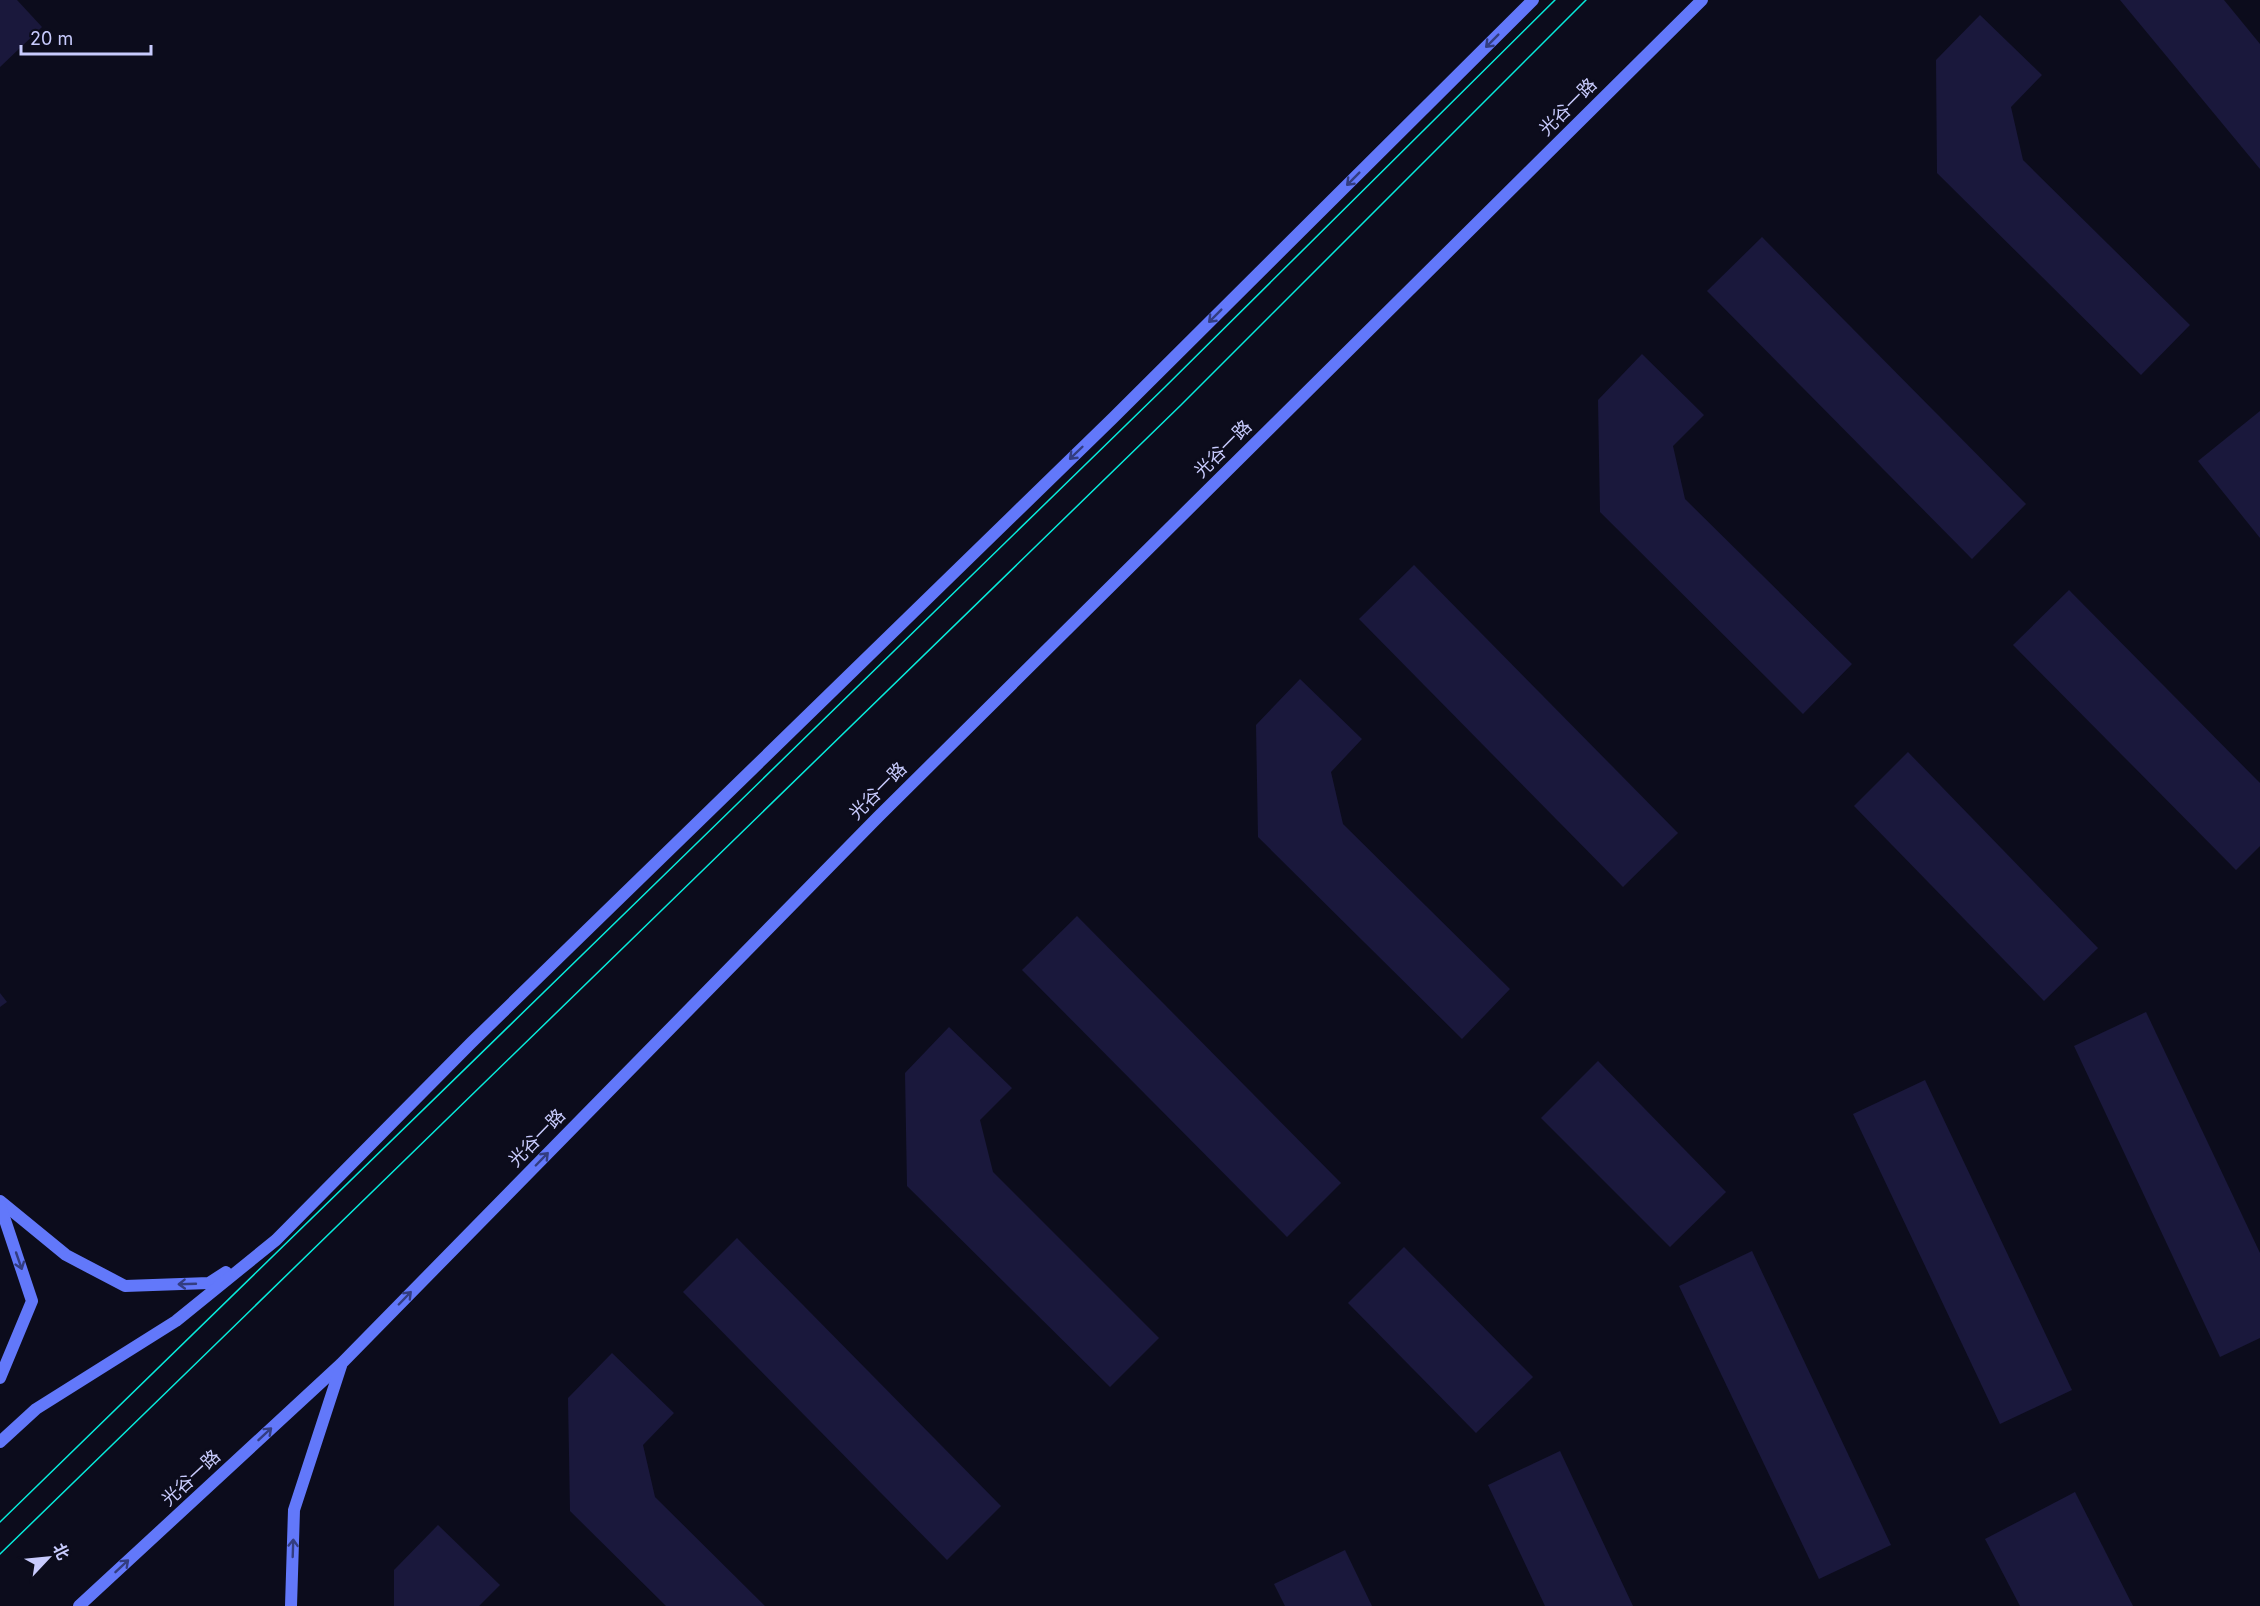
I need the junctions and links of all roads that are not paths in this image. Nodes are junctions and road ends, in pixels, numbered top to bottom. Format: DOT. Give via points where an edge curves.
graph roads {
  1 [pos="1533,0"];
  2 [pos="1701,0"];
  3 [pos="0,1203"];
  4 [pos="276,1240"];
  5 [pos="341,1364"];
  6 [pos="0,1378"];
  7 [pos="0,1442"];
  8 [pos="79,1606"];
  9 [pos="291,1606"];
  1 -- 4 [label="main road, one-way" via="1104,426 471,1043"];
  5 -- 2 [label="main road, 光谷一路, one-way" via="878,817"];
  4 -- 3 [label="main road, one-way" via="209,1283 125,1286 66,1255"];
  3 -- 6 [label="main road, one-way" via="33,1301"];
  4 -- 7 [label="main road" via="176,1321 36,1409"];
  8 -- 5 [label="main road, 光谷一路, one-way"];
  9 -- 5 [label="main road, one-way" via="294,1510"];
}
